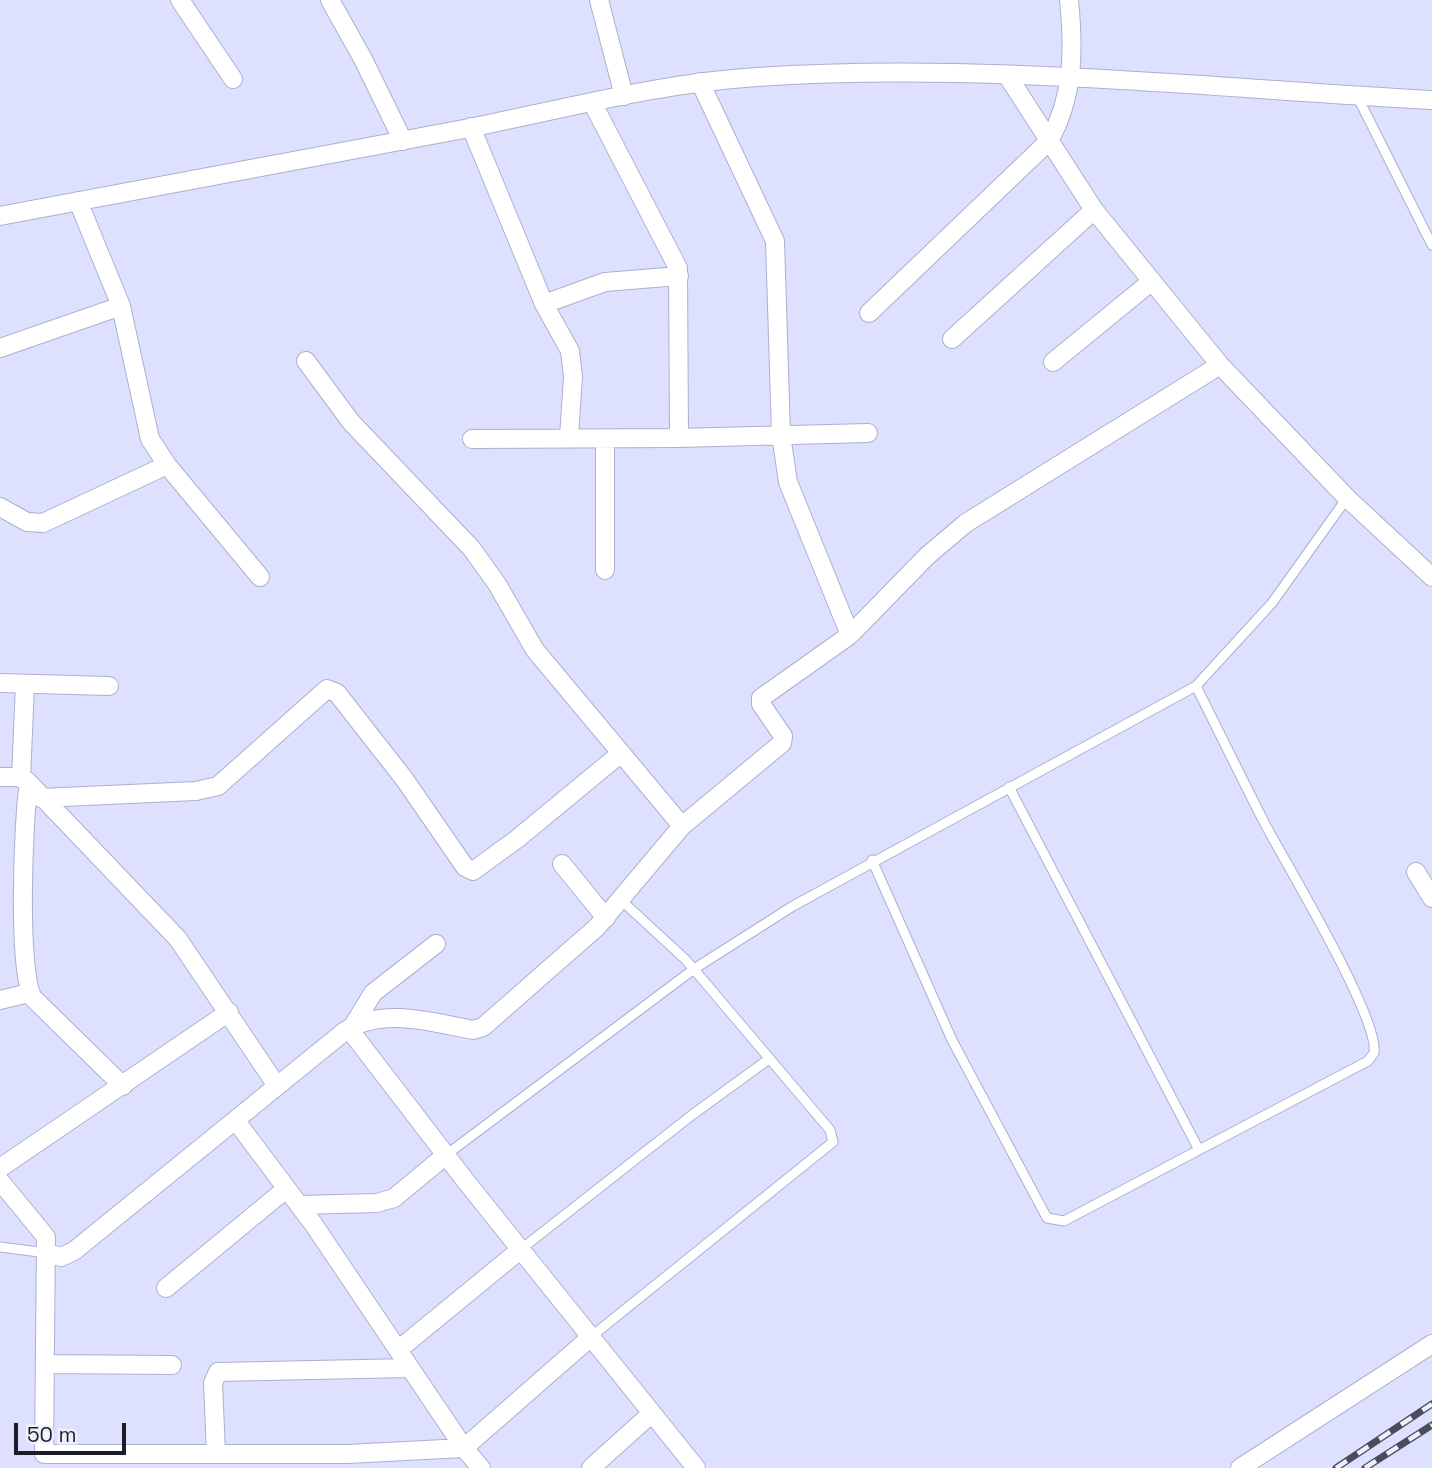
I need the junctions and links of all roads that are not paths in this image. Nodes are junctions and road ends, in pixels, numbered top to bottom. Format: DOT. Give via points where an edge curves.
graph roads {
  1 [pos="180,0"];
  2 [pos="330,0"];
  3 [pos="599,0"];
  4 [pos="1069,0"];
  5 [pos="1007,75"];
  6 [pos="1071,77"];
  7 [pos="233,79"];
  8 [pos="700,82"];
  9 [pos="624,96"];
  10 [pos="1357,96"];
  11 [pos="1432,100"];
  12 [pos="592,102"];
  13 [pos="471,127"];
  14 [pos="403,141"];
  15 [pos="1049,141"];
  16 [pos="78,201"];
  17 [pos="1094,210"];
  18 [pos="0,216"];
  19 [pos="1432,245"];
  20 [pos="679,276"];
  21 [pos="1152,281"];
  22 [pos="544,304"];
  23 [pos="121,306"];
  24 [pos="869,313"];
  25 [pos="952,338"];
  26 [pos="0,348"];
  27 [pos="306,361"];
  28 [pos="1053,362"];
  29 [pos="1220,365"];
  30 [pos="868,433"];
  31 [pos="781,435"];
  32 [pos="569,437"];
  33 [pos="679,438"];
  34 [pos="472,439"];
  35 [pos="605,439"];
  36 [pos="167,465"];
  37 [pos="1347,498"];
  38 [pos="0,507"];
  39 [pos="606,570"];
  40 [pos="1432,576"];
  41 [pos="260,577"];
  42 [pos="850,635"];
  43 [pos="0,683"];
  44 [pos="25,684"];
  45 [pos="109,686"];
  46 [pos="1196,686"];
  47 [pos="620,754"];
  48 [pos="0,777"];
  49 [pos="30,787"];
  50 [pos="1009,787"];
  51 [pos="682,826"];
  52 [pos="872,860"];
  53 [pos="562,864"];
  54 [pos="1416,872"];
  55 [pos="1432,898"];
  56 [pos="621,901"];
  57 [pos="606,918"];
  58 [pos="436,944"];
  59 [pos="694,969"];
  60 [pos="29,993"];
  61 [pos="0,1000"];
  62 [pos="229,1012"];
  63 [pos="351,1027"];
  64 [pos="769,1059"];
  65 [pos="123,1086"];
  66 [pos="277,1086"];
  67 [pos="236,1121"];
  68 [pos="1199,1150"];
  69 [pos="446,1156"];
  70 [pos="0,1168"];
  71 [pos="0,1181"];
  72 [pos="286,1189"];
  73 [pos="299,1205"];
  74 [pos="0,1247"];
  75 [pos="520,1250"];
  76 [pos="47,1253"];
  77 [pos="166,1288"];
  78 [pos="592,1336"];
  79 [pos="1432,1344"];
  80 [pos="398,1350"];
  81 [pos="45,1364"];
  82 [pos="172,1364"];
  83 [pos="410,1368"];
  84 [pos="651,1414"];
  85 [pos="464,1448"];
  86 [pos="216,1453"];
  87 [pos="44,1461"];
  88 [pos="481,1468"];
  89 [pos="591,1468"];
  90 [pos="696,1468"];
  91 [pos="1240,1468"];
  1 -- 7 [label="street"];
  2 -- 14 [label="street"];
  3 -- 9 [label="street"];
  4 -- 6 [label="street"];
  5 -- 6 [label="street"];
  5 -- 8 [label="street" via="809,74"];
  5 -- 15 [label="street"];
  6 -- 10 [label="street"];
  6 -- 15 [label="street"];
  8 -- 9 [label="street"];
  8 -- 31 [label="street" via="775,241"];
  9 -- 12 [label="street"];
  10 -- 11 [label="street"];
  10 -- 19 [label="lane"];
  12 -- 13 [label="street"];
  12 -- 20 [label="street" via="661,231"];
  13 -- 14 [label="street"];
  13 -- 22 [label="street"];
  14 -- 16 [label="street"];
  15 -- 17 [label="street"];
  15 -- 24 [label="street"];
  16 -- 18 [label="street"];
  16 -- 23 [label="street"];
  17 -- 21 [label="street"];
  17 -- 25 [label="street"];
  20 -- 22 [label="street" via="605,282"];
  20 -- 33 [label="street"];
  21 -- 28 [label="street"];
  21 -- 29 [label="street"];
  22 -- 32 [label="street" via="565,340 572,364"];
  23 -- 26 [label="street"];
  23 -- 36 [label="street" via="147,430"];
  27 -- 47 [label="street" via="351,422 472,549 535,650"];
  29 -- 37 [label="street"];
  29 -- 42 [label="street" via="966,523"];
  30 -- 31 [label="street"];
  31 -- 33 [label="street"];
  31 -- 42 [label="street" via="793,496"];
  32 -- 34 [label="street"];
  32 -- 35 [label="street"];
  33 -- 35 [label="street"];
  35 -- 39 [label="street"];
  36 -- 38 [label="street" via="43,523 27,522"];
  36 -- 41 [label="street"];
  37 -- 40 [label="street"];
  37 -- 46 [label="lane" via="1272,603"];
  42 -- 51 [label="street" via="761,698 784,741"];
  43 -- 44 [label="street"];
  44 -- 45 [label="street"];
  44 -- 49 [label="street"];
  46 -- 50 [label="lane"];
  46 -- 68 [label="lane" via="1345,970 1376,1045 1368,1061"];
  47 -- 49 [label="street" via="473,871 465,867 337,693 327,689 218,786 196,791"];
  47 -- 51 [label="street"];
  48 -- 49 [label="street"];
  49 -- 60 [label="street" via="25,816 24,924"];
  49 -- 62 [label="street" via="178,939"];
  50 -- 52 [label="lane"];
  50 -- 68 [label="lane"];
  51 -- 56 [label="street"];
  52 -- 59 [label="lane"];
  52 -- 68 [label="lane" via="952,1040 1047,1218 1065,1220"];
  53 -- 57 [label="street"];
  54 -- 55 [label="street"];
  56 -- 57 [label="street"];
  56 -- 59 [label="lane"];
  57 -- 63 [label="street" via="483,1027 473,1030 372,1018"];
  58 -- 63 [label="street" via="373,993"];
  59 -- 64 [label="lane"];
  59 -- 69 [label="lane"];
  60 -- 61 [label="street"];
  60 -- 65 [label="street"];
  62 -- 65 [label="street"];
  62 -- 66 [label="street"];
  63 -- 66 [label="street"];
  63 -- 69 [label="street"];
  64 -- 75 [label="lane"];
  64 -- 78 [label="lane" via="830,1130 833,1143"];
  65 -- 70 [label="street"];
  66 -- 67 [label="street"];
  67 -- 72 [label="street"];
  67 -- 76 [label="street" via="67,1256"];
  69 -- 73 [label="street" via="386,1200"];
  69 -- 75 [label="street"];
  71 -- 76 [label="street" via="44,1232"];
  72 -- 73 [label="street"];
  72 -- 77 [label="street"];
  73 -- 80 [label="street"];
  74 -- 76 [label="lane"];
  75 -- 78 [label="street"];
  75 -- 80 [label="street"];
  76 -- 81 [label="street"];
  78 -- 84 [label="street"];
  78 -- 85 [label="street"];
  79 -- 91 [label="street"];
  80 -- 83 [label="street"];
  81 -- 82 [label="street"];
  81 -- 87 [label="street"];
  83 -- 85 [label="street"];
  83 -- 86 [label="street" via="218,1372 213,1383"];
  84 -- 89 [label="street"];
  84 -- 90 [label="street"];
  85 -- 86 [label="street" via="347,1454"];
  85 -- 88 [label="street"];
  86 -- 87 [label="street"];
}
